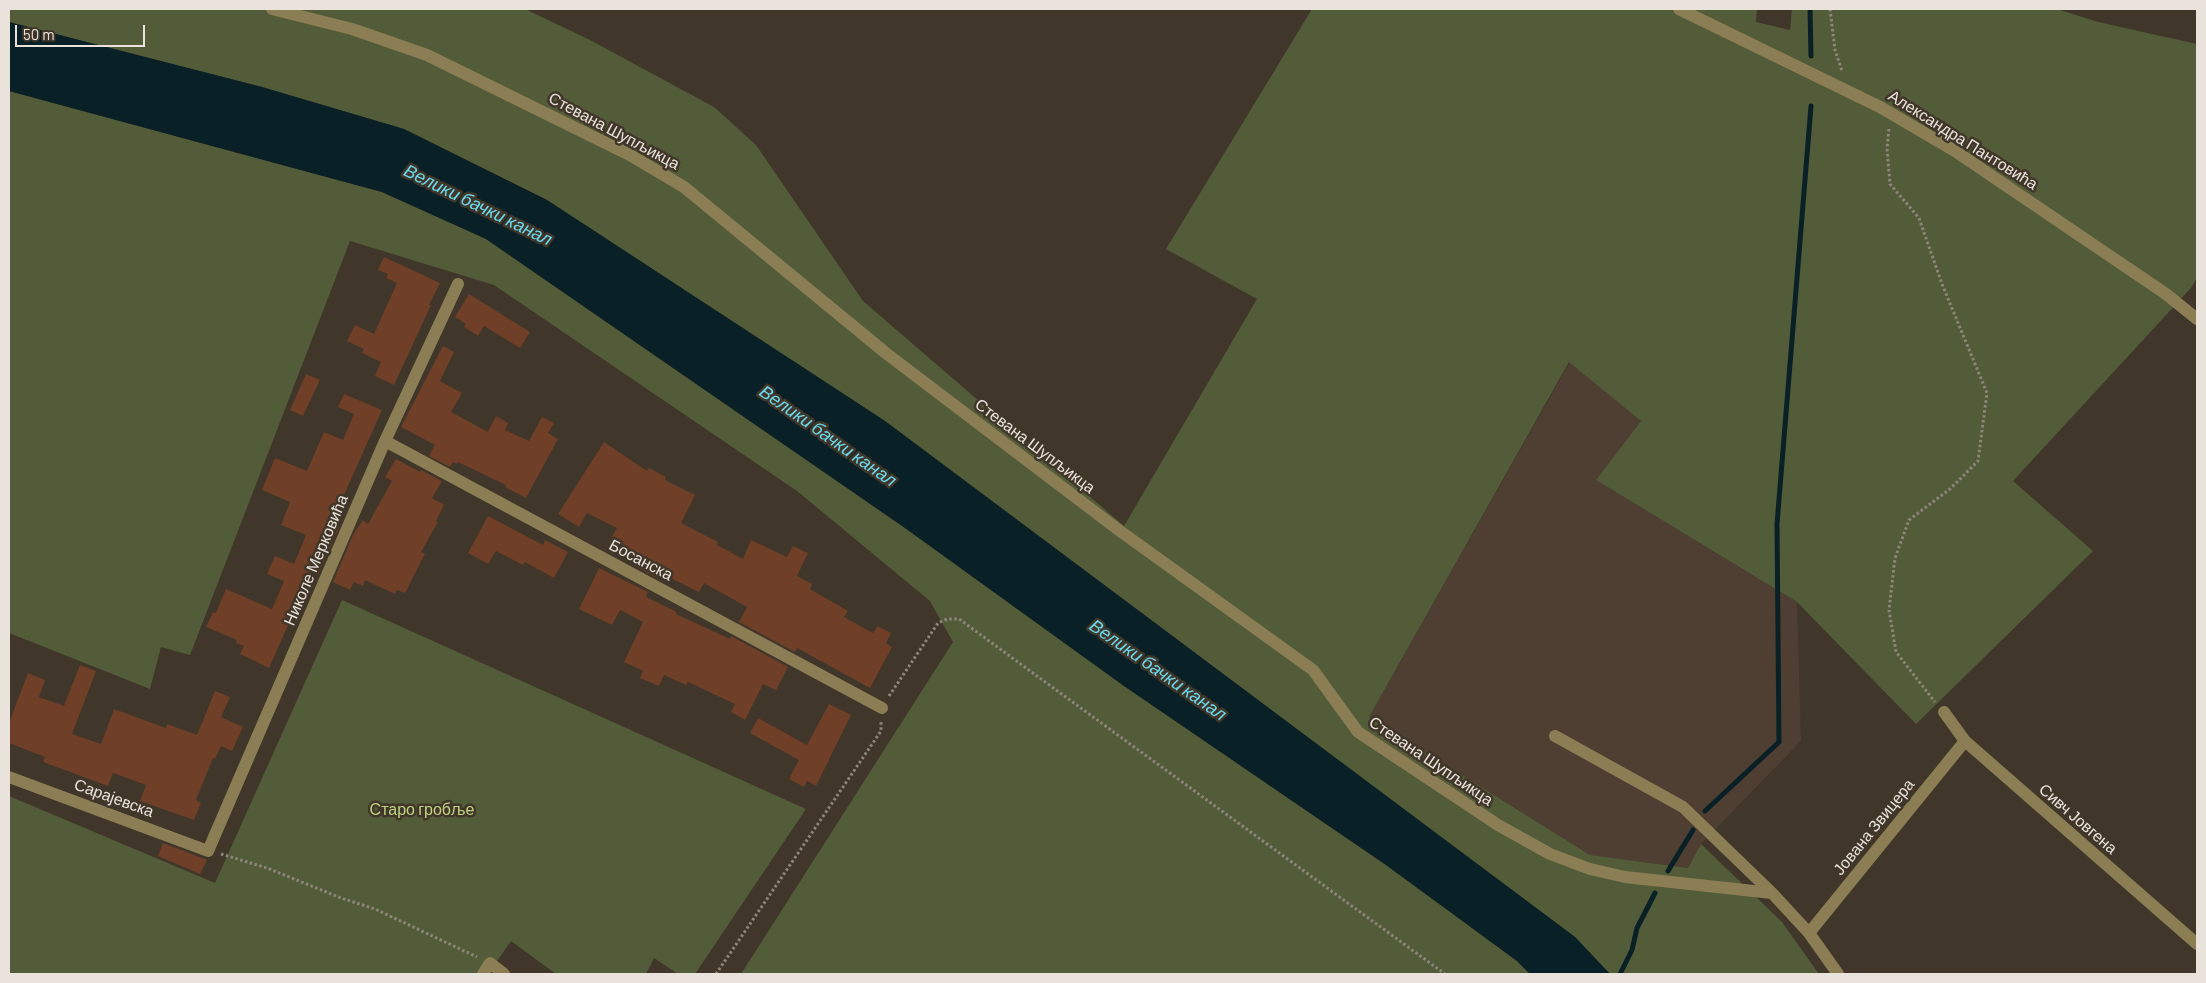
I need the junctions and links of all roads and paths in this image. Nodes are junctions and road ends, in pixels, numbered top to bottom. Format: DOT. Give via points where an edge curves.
graph roads {
  1 [pos="272,9"];
  2 [pos="1679,9"];
  3 [pos="1830,9"];
  4 [pos="1854,94"];
  5 [pos="1891,113"];
  6 [pos="458,284"];
  7 [pos="2192,314"];
  8 [pos="386,441"];
  9 [pos="882,708"];
  10 [pos="1944,712"];
  11 [pos="1555,736"];
  12 [pos="1965,742"];
  13 [pos="9,777"];
  14 [pos="208,851"];
  15 [pos="1772,893"];
  16 [pos="1809,933"];
  17 [pos="2197,944"];
  18 [pos="486,969"];
  19 [pos="504,974"];
  20 [pos="716,974"];
  21 [pos="1445,974"];
  22 [pos="1838,974"];
  1 -- 15 [label="street, Стевана Шупљикца" via="352,29 427,56 630,155 684,187 887,354 1120,531 1313,670 1358,732 1498,825 1550,854 1590,869 1625,877"];
  2 -- 4 [label="street, Александра Пантовића"];
  3 -- 4 [label="path" via="1835,50"];
  4 -- 5 [label="street, Александра Пантовића"];
  5 -- 7 [label="street, Александра Пантовића" via="1955,151"];
  5 -- 10 [label="path" via="1887,148 1890,184 1919,218 1987,393 1978,461 1950,489 1909,520 1895,558 1889,610 1896,652"];
  6 -- 8 [label="street, Николе Мерковића"];
  8 -- 9 [label="street, Босанска"];
  8 -- 14 [label="street, Николе Мерковића"];
  9 -- 20 [label="path" via="881,731"];
  9 -- 21 [label="path" via="938,623 960,619"];
  10 -- 12 [label="street, Сивч Јовгена"];
  11 -- 15 [label="street" via="1682,807"];
  12 -- 16 [label="street, Јована Звицера"];
  12 -- 17 [label="street, Сивч Јовгена"];
  13 -- 14 [label="street, Сарајевска"];
  14 -- 18 [label="path" via="267,868 375,909"];
  15 -- 16 [label="street"];
  16 -- 22 [label="street"];
  18 -- 19 [label="street"];
}
